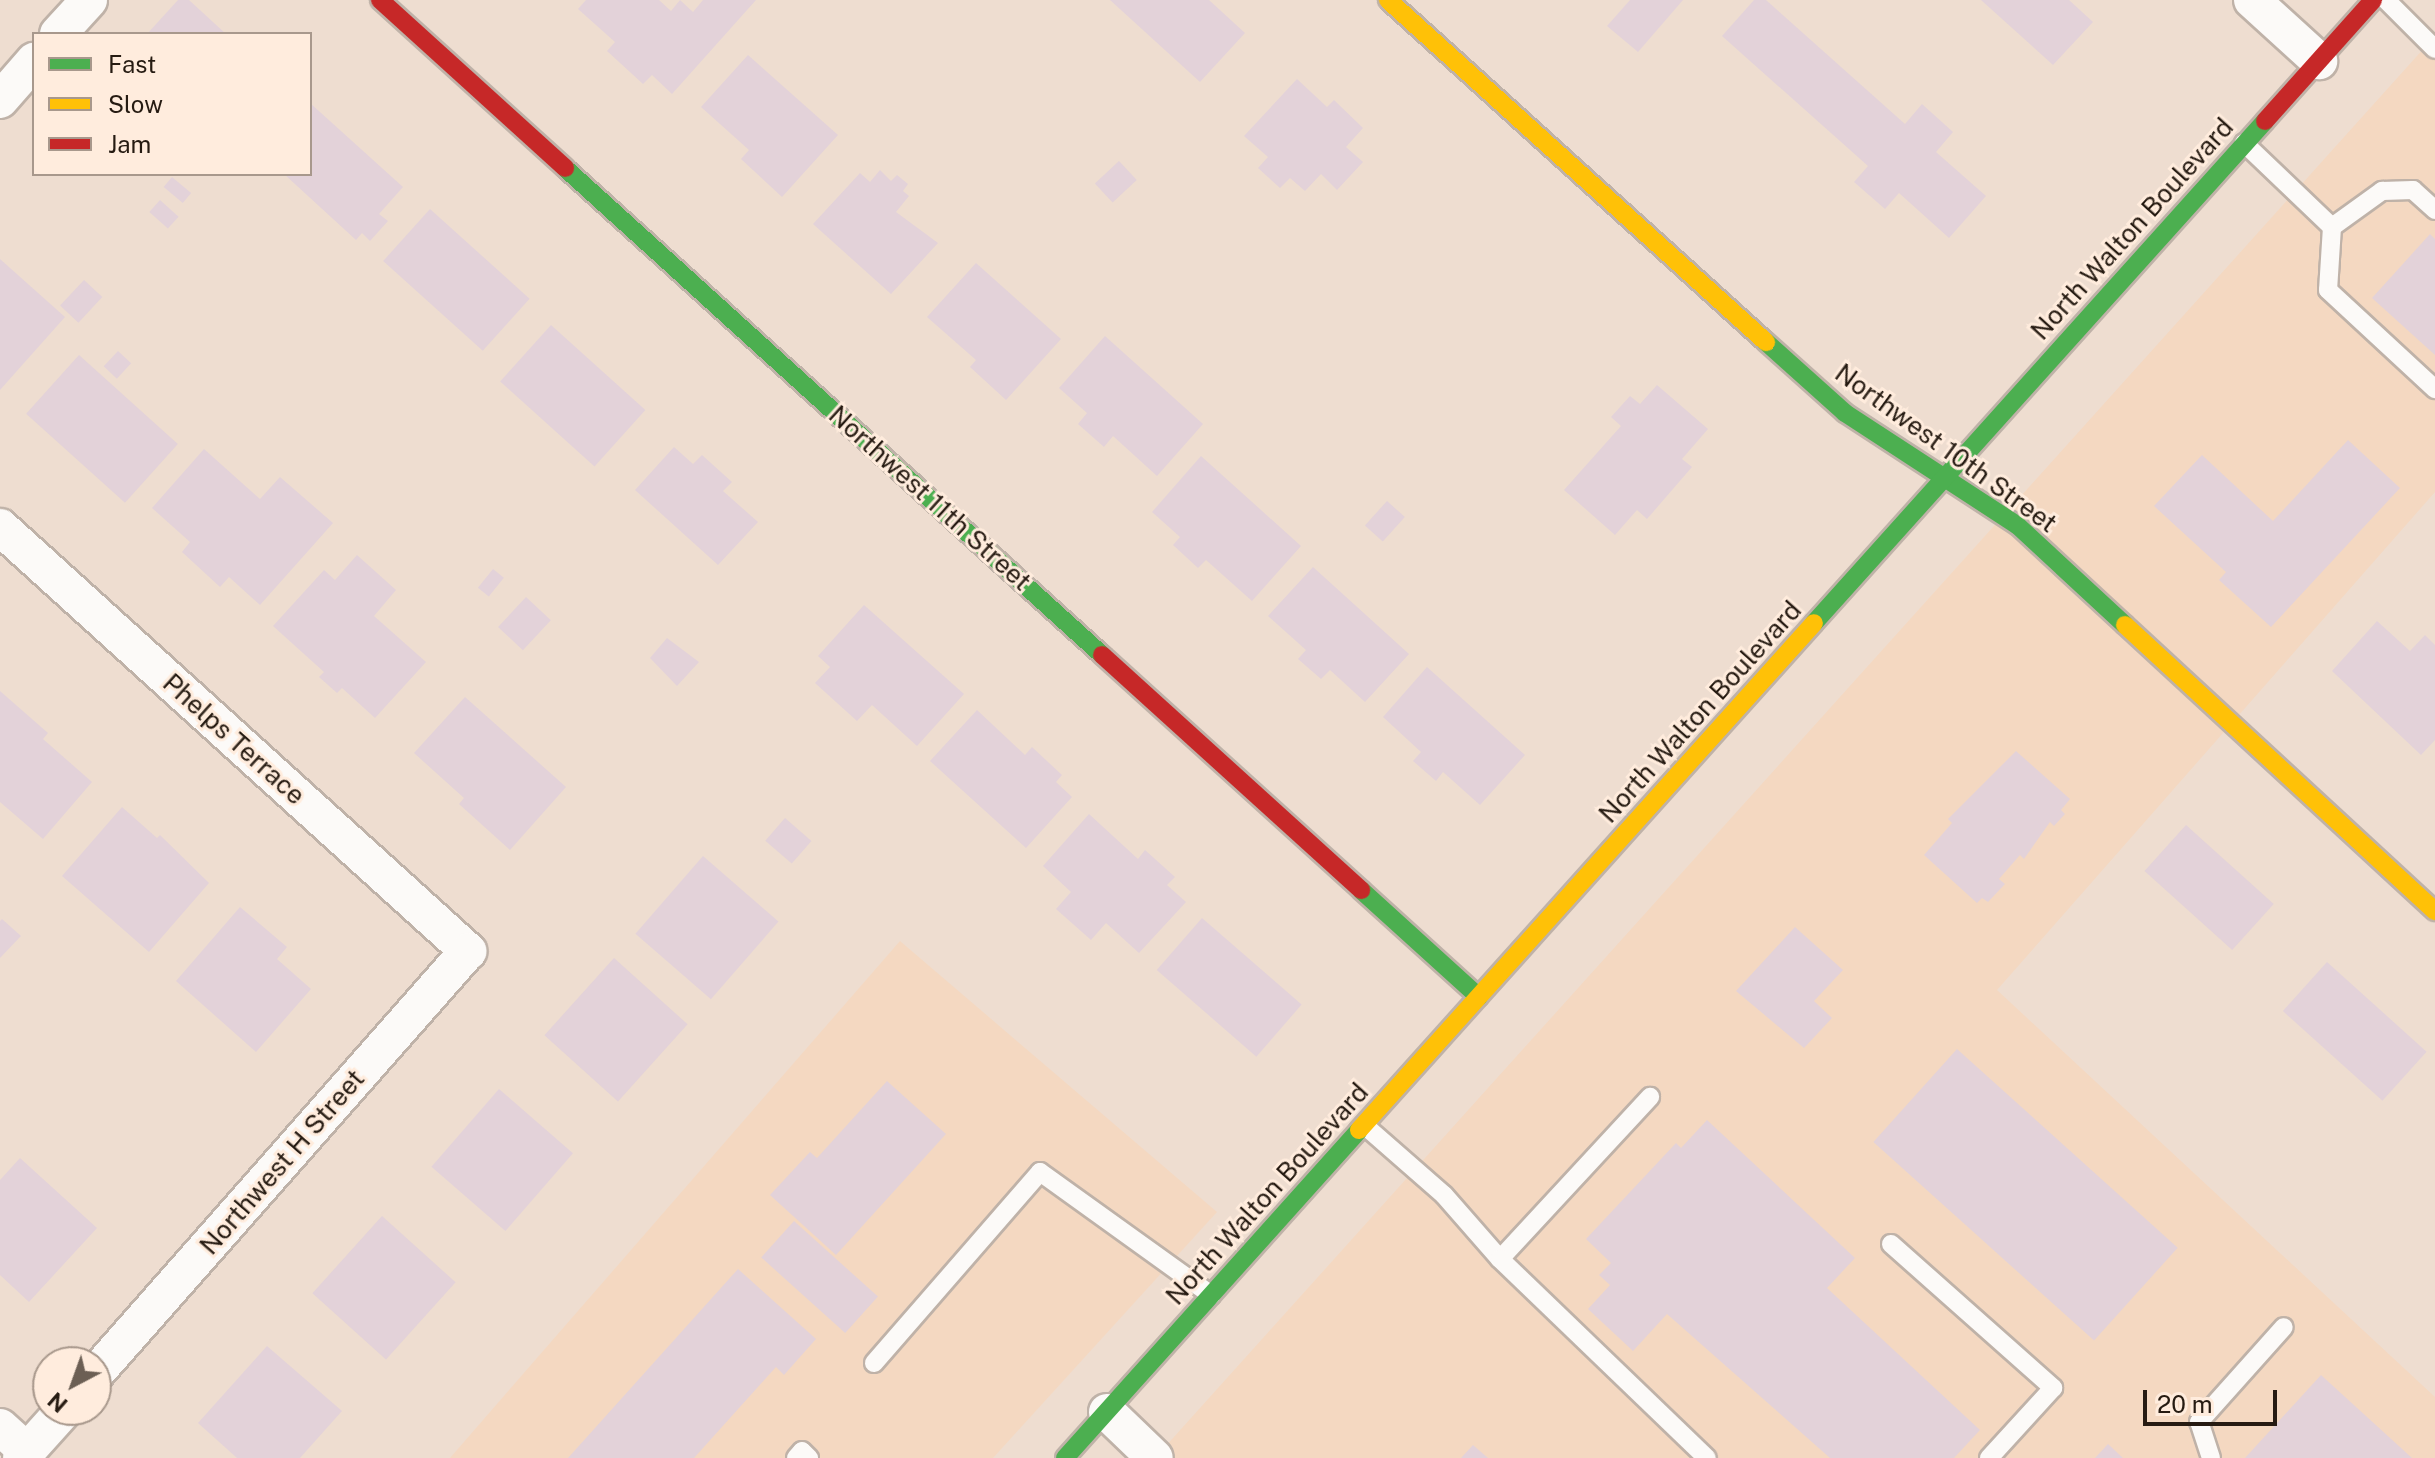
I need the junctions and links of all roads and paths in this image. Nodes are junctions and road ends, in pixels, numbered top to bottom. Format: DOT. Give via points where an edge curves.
graph roads {
  1 [pos="89,0"];
  2 [pos="380,0"];
  3 [pos="1388,0"];
  4 [pos="2252,0"];
  5 [pos="2373,0"];
  6 [pos="2386,0"];
  7 [pos="60,32"];
  8 [pos="2435,49"];
  9 [pos="2319,61"];
  10 [pos="32,63"];
  11 [pos="0,100"];
  12 [pos="2244,143"];
  13 [pos="2435,210"];
  14 [pos="2332,227"];
  15 [pos="2435,389"];
  16 [pos="1944,479"];
  17 [pos="0,527"];
  18 [pos="2435,911"];
  19 [pos="468,951"];
  20 [pos="1479,997"];
  21 [pos="1650,1097"];
  22 [pos="1364,1125"];
  23 [pos="1891,1244"];
  24 [pos="1500,1259"];
  25 [pos="1211,1295"];
  26 [pos="2284,1327"];
  27 [pos="112,1355"];
  28 [pos="874,1363"];
  29 [pos="1107,1412"];
  30 [pos="50,1426"];
  31 [pos="0,1427"];
  32 [pos="24,1455"];
  33 [pos="796,1458"];
  34 [pos="809,1458"];
  35 [pos="1065,1458"];
  36 [pos="1155,1458"];
  37 [pos="1707,1458"];
  38 [pos="1989,1458"];
  39 [pos="2211,1458"];
  1 -- 7 [label="street"];
  2 -- 20 [label="street, Northwest 11th Street"];
  3 -- 16 [label="street, Northwest 10th Street" via="1845,413"];
  4 -- 9 [label="street"];
  5 -- 9 [label="street, North Walton Boulevard"];
  6 -- 8 [label="lane"];
  9 -- 12 [label="street, North Walton Boulevard"];
  10 -- 11 [label="street"];
  12 -- 14 [label="lane"];
  12 -- 16 [label="street, North Walton Boulevard"];
  13 -- 14 [label="lane" via="2413,190 2382,191"];
  14 -- 15 [label="lane" via="2328,290"];
  16 -- 18 [label="street, Northwest 10th Street" via="2017,525"];
  16 -- 20 [label="street, North Walton Boulevard"];
  17 -- 19 [label="street, Phelps Terrace"];
  19 -- 27 [label="street, Northwest H Street"];
  20 -- 22 [label="street, North Walton Boulevard"];
  21 -- 24 [label="lane"];
  22 -- 24 [label="lane" via="1444,1195"];
  22 -- 25 [label="street, North Walton Boulevard"];
  23 -- 38 [label="lane" via="2053,1388"];
  24 -- 37 [label="lane"];
  25 -- 28 [label="lane" via="1040,1172"];
  25 -- 29 [label="street, North Walton Boulevard"];
  26 -- 39 [label="lane" via="2199,1422"];
  29 -- 35 [label="street, North Walton Boulevard"];
  29 -- 36 [label="street"];
  30 -- 32 [label="street"];
  31 -- 32 [label="street"];
  33 -- 34 [label="lane" via="802,1451"];
}
